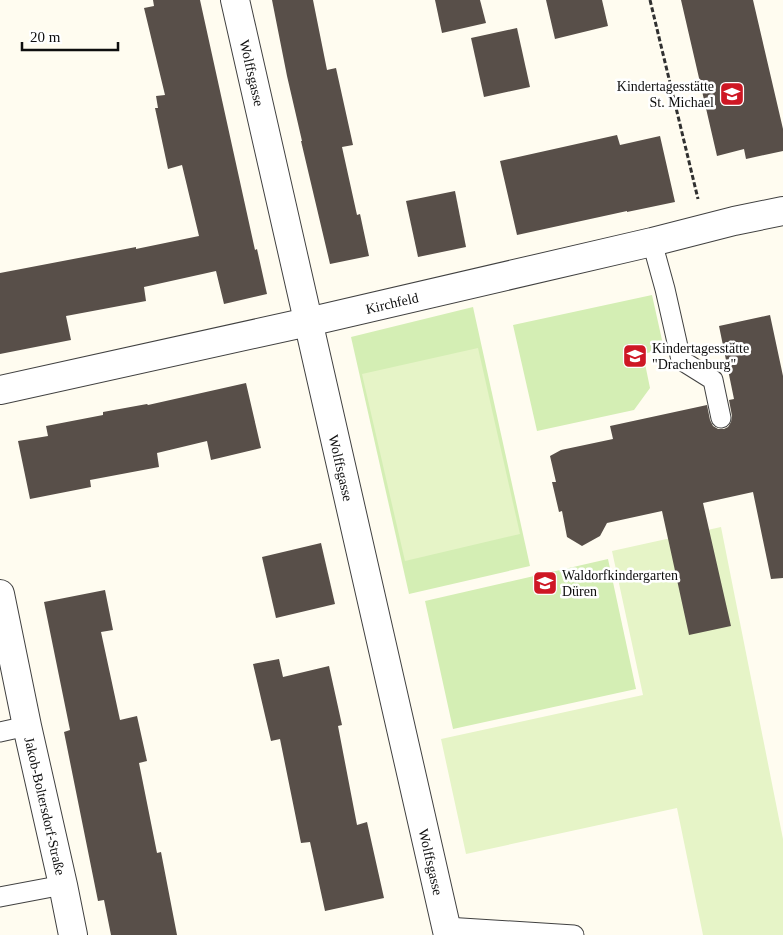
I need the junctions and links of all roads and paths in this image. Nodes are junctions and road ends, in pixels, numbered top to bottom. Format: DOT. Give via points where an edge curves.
graph roads {
  1 [pos="235,0"];
  2 [pos="650,0"];
  3 [pos="783,211"];
  4 [pos="705,228"];
  5 [pos="652,242"];
  6 [pos="308,322"];
  7 [pos="0,390"];
  8 [pos="722,418"];
  9 [pos="0,594"];
  10 [pos="27,726"];
  11 [pos="0,732"];
  12 [pos="63,885"];
  13 [pos="0,897"];
  14 [pos="447,931"];
  15 [pos="72,935"];
  16 [pos="574,935"];
  1 -- 6 [label="street, Wolffsgasse"];
  2 -- 4 [label="path"];
  3 -- 4 [label="street, Kirchfeld"];
  4 -- 5 [label="street, Kirchfeld"];
  5 -- 6 [label="street, Kirchfeld"];
  5 -- 8 [label="lane" via="681,360 713,380"];
  6 -- 7 [label="street, Kirchfeld"];
  6 -- 14 [label="street, Wolffsgasse"];
  9 -- 10 [label="street, Jakob-Boltersdorf-Straße"];
  10 -- 11 [label="lane, Jakob-Boltersdorf-Straße"];
  10 -- 12 [label="street, Jakob-Boltersdorf-Straße"];
  12 -- 13 [label="lane, Jakob-Boltersdorf-Straße"];
  12 -- 15 [label="street, Jakob-Boltersdorf-Straße"];
  14 -- 16 [label="lane"];
}
